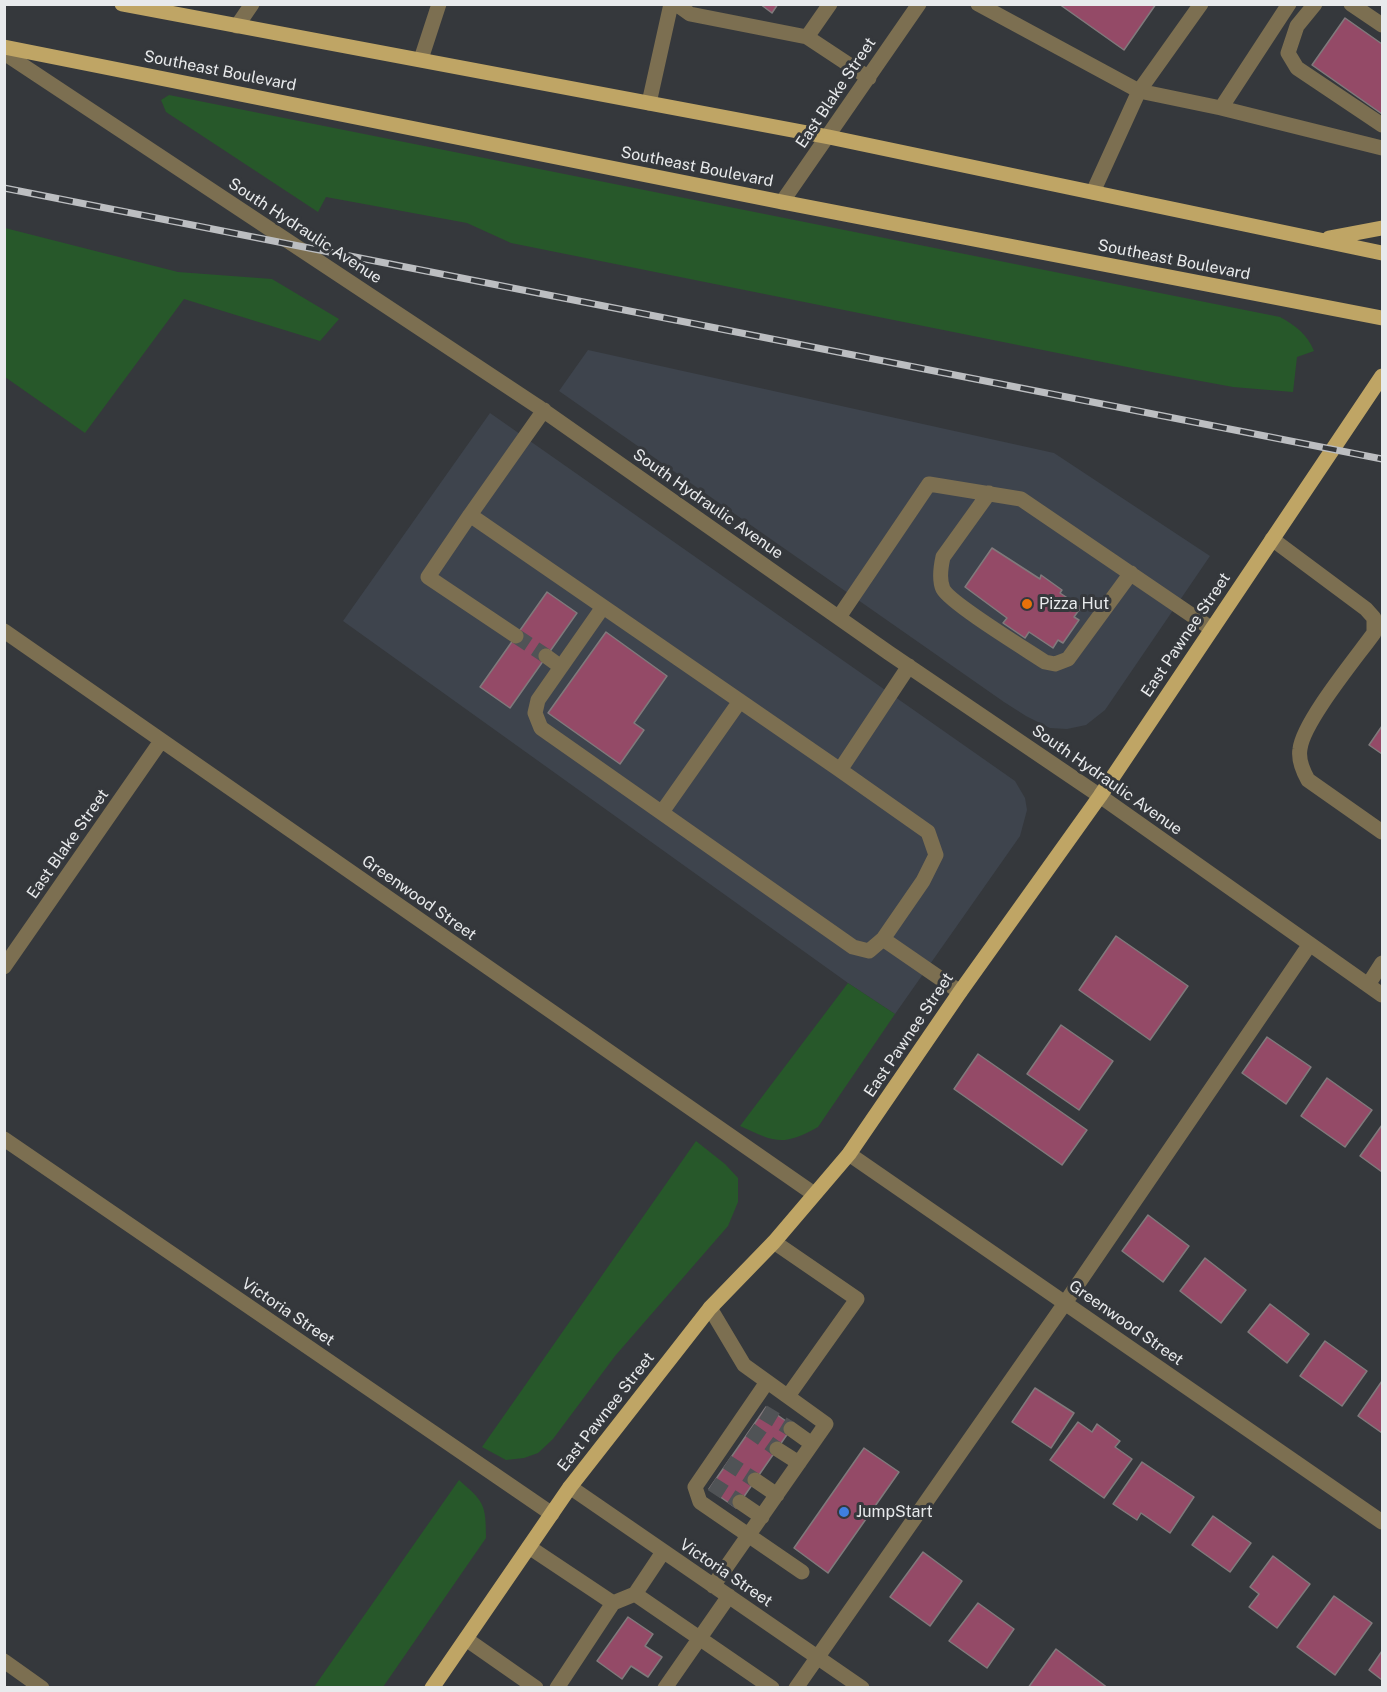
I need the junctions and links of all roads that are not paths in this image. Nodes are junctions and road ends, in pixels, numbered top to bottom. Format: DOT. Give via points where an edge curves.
graph roads {
  1 [pos="122,4"];
  2 [pos="252,4"];
  3 [pos="439,4"];
  4 [pos="674,4"];
  5 [pos="830,4"];
  6 [pos="919,4"];
  7 [pos="978,4"];
  8 [pos="1202,4"];
  9 [pos="1289,4"];
  10 [pos="1315,4"];
  11 [pos="1351,4"];
  12 [pos="1383,25"];
  13 [pos="237,26"];
  14 [pos="807,37"];
  15 [pos="4,46"];
  16 [pos="4,53"];
  17 [pos="421,59"];
  18 [pos="869,78"];
  19 [pos="1139,91"];
  20 [pos="649,103"];
  21 [pos="1221,108"];
  22 [pos="1383,125"];
  23 [pos="829,137"];
  24 [pos="1383,148"];
  25 [pos="1092,192"];
  26 [pos="782,202"];
  27 [pos="1383,228"];
  28 [pos="1320,240"];
  29 [pos="1383,253"];
  30 [pos="1383,318"];
  31 [pos="1383,376"];
  32 [pos="544,410"];
  33 [pos="989,493"];
  34 [pos="470,515"];
  35 [pos="1272,539"];
  36 [pos="1131,573"];
  37 [pos="603,607"];
  38 [pos="839,617"];
  39 [pos="1212,628"];
  40 [pos="4,631"];
  41 [pos="516,636"];
  42 [pos="546,656"];
  43 [pos="909,666"];
  44 [pos="561,667"];
  45 [pos="740,700"];
  46 [pos="161,741"];
  47 [pos="840,770"];
  48 [pos="1100,796"];
  49 [pos="662,812"];
  50 [pos="1383,832"];
  51 [pos="883,939"];
  52 [pos="1310,944"];
  53 [pos="1383,963"];
  54 [pos="4,967"];
  55 [pos="1368,985"];
  56 [pos="960,992"];
  57 [pos="1383,995"];
  58 [pos="4,1139"];
  59 [pos="849,1154"];
  60 [pos="814,1194"];
  61 [pos="774,1242"];
  62 [pos="1065,1303"];
  63 [pos="710,1308"];
  64 [pos="767,1382"];
  65 [pos="788,1396"];
  66 [pos="790,1430"];
  67 [pos="812,1444"];
  68 [pos="777,1449"];
  69 [pos="799,1463"];
  70 [pos="755,1480"];
  71 [pos="570,1487"];
  72 [pos="777,1495"];
  73 [pos="740,1502"];
  74 [pos="552,1514"];
  75 [pos="762,1517"];
  76 [pos="1383,1522"];
  77 [pos="749,1535"];
  78 [pos="529,1547"];
  79 [pos="663,1552"];
  80 [pos="802,1572"];
  81 [pos="713,1586"];
  82 [pos="635,1594"];
  83 [pos="729,1596"];
  84 [pos="613,1603"];
  85 [pos="700,1637"];
  86 [pos="466,1639"];
  87 [pos="817,1657"];
  88 [pos="4,1661"];
  89 [pos="42,1688"];
  90 [pos="432,1688"];
  91 [pos="536,1688"];
  92 [pos="556,1688"];
  93 [pos="665,1688"];
  94 [pos="772,1688"];
  95 [pos="796,1688"];
  96 [pos="862,1688"];
  1 -- 13 [label="main road"];
  2 -- 13 [label="street"];
  3 -- 17 [label="street"];
  4 -- 14 [label="street" via="690,14"];
  4 -- 20 [label="street"];
  5 -- 14 [label="street"];
  6 -- 18 [label="street, East Blake Street"];
  7 -- 19 [label="street"];
  8 -- 19 [label="street"];
  9 -- 21 [label="street"];
  10 -- 22 [label="street" via="1297,26 1288,53 1297,68"];
  11 -- 12 [label="street"];
  13 -- 17 [label="main road"];
  14 -- 18 [label="street"];
  15 -- 26 [label="main road, Southeast Boulevard"];
  16 -- 32 [label="street, South Hydraulic Avenue"];
  17 -- 20 [label="main road"];
  18 -- 23 [label="street, East Blake Street"];
  19 -- 21 [label="street"];
  19 -- 25 [label="street"];
  20 -- 23 [label="main road"];
  21 -- 24 [label="street"];
  23 -- 25 [label="main road"];
  23 -- 26 [label="street, East Blake Street"];
  25 -- 28 [label="main road"];
  26 -- 30 [label="main road, Southeast Boulevard"];
  27 -- 28 [label="main road"];
  28 -- 29 [label="main road"];
  31 -- 35 [label="main road, East Pawnee Street"];
  32 -- 34 [label="street"];
  32 -- 38 [label="street, South Hydraulic Avenue"];
  33 -- 36 [label="street" via="1021,499"];
  33 -- 36 [label="street" via="943,557 943,589 957,603 1045,662 1055,664 1068,659"];
  33 -- 38 [label="street" via="929,484"];
  34 -- 37 [label="street"];
  34 -- 41 [label="street" via="428,577"];
  35 -- 39 [label="main road, East Pawnee Street"];
  35 -- 50 [label="street" via="1374,618 1374,633 1305,730 1299,750 1308,780"];
  36 -- 39 [label="street"];
  37 -- 44 [label="street"];
  37 -- 45 [label="street"];
  38 -- 43 [label="street, South Hydraulic Avenue"];
  39 -- 48 [label="main road, East Pawnee Street"];
  40 -- 46 [label="street, Greenwood Street"];
  42 -- 44 [label="street"];
  43 -- 47 [label="street"];
  43 -- 48 [label="street, South Hydraulic Avenue"];
  44 -- 49 [label="street" via="538,700 535,713 541,728"];
  45 -- 47 [label="street"];
  45 -- 49 [label="street"];
  46 -- 54 [label="street, East Blake Street"];
  46 -- 60 [label="street, Greenwood Street"];
  47 -- 51 [label="street" via="928,832 936,855"];
  48 -- 52 [label="street, South Hydraulic Avenue"];
  48 -- 56 [label="main road, East Pawnee Street"];
  49 -- 51 [label="street" via="853,947 869,951"];
  51 -- 56 [label="street"];
  52 -- 55 [label="street, South Hydraulic Avenue"];
  52 -- 62 [label="street"];
  53 -- 55 [label="street"];
  55 -- 57 [label="street, South Hydraulic Avenue"];
  56 -- 59 [label="main road, East Pawnee Street"];
  58 -- 74 [label="street, Victoria Street"];
  59 -- 60 [label="main road, East Pawnee Street"];
  59 -- 62 [label="street, Greenwood Street"];
  60 -- 61 [label="main road, East Pawnee Street"];
  61 -- 63 [label="main road, East Pawnee Street"];
  61 -- 65 [label="street" via="857,1299"];
  62 -- 76 [label="street, Greenwood Street"];
  62 -- 87 [label="street"];
  63 -- 64 [label="street" via="744,1365"];
  63 -- 71 [label="main road, East Pawnee Street"];
  64 -- 65 [label="street"];
  64 -- 77 [label="street" via="757,1408 707,1481 695,1487 700,1502"];
  65 -- 67 [label="street" via="826,1424"];
  66 -- 67 [label="street"];
  67 -- 69 [label="street"];
  68 -- 69 [label="street"];
  69 -- 72 [label="street"];
  70 -- 72 [label="street"];
  71 -- 74 [label="main road, East Pawnee Street"];
  71 -- 79 [label="street, Victoria Street"];
  72 -- 75 [label="street"];
  73 -- 75 [label="street"];
  74 -- 78 [label="main road, East Pawnee Street"];
  75 -- 77 [label="street"];
  77 -- 80 [label="street"];
  77 -- 81 [label="street"];
  78 -- 84 [label="street"];
  78 -- 86 [label="main road, East Pawnee Street"];
  79 -- 81 [label="street, Victoria Street"];
  79 -- 82 [label="street"];
  81 -- 83 [label="street, Victoria Street"];
  82 -- 84 [label="street"];
  82 -- 85 [label="street"];
  83 -- 85 [label="street"];
  83 -- 87 [label="street, Victoria Street"];
  84 -- 92 [label="street"];
  85 -- 93 [label="street"];
  85 -- 94 [label="street"];
  86 -- 90 [label="main road, East Pawnee Street"];
  86 -- 91 [label="street"];
  87 -- 95 [label="street"];
  87 -- 96 [label="street, Victoria Street"];
  88 -- 89 [label="street"];
}
